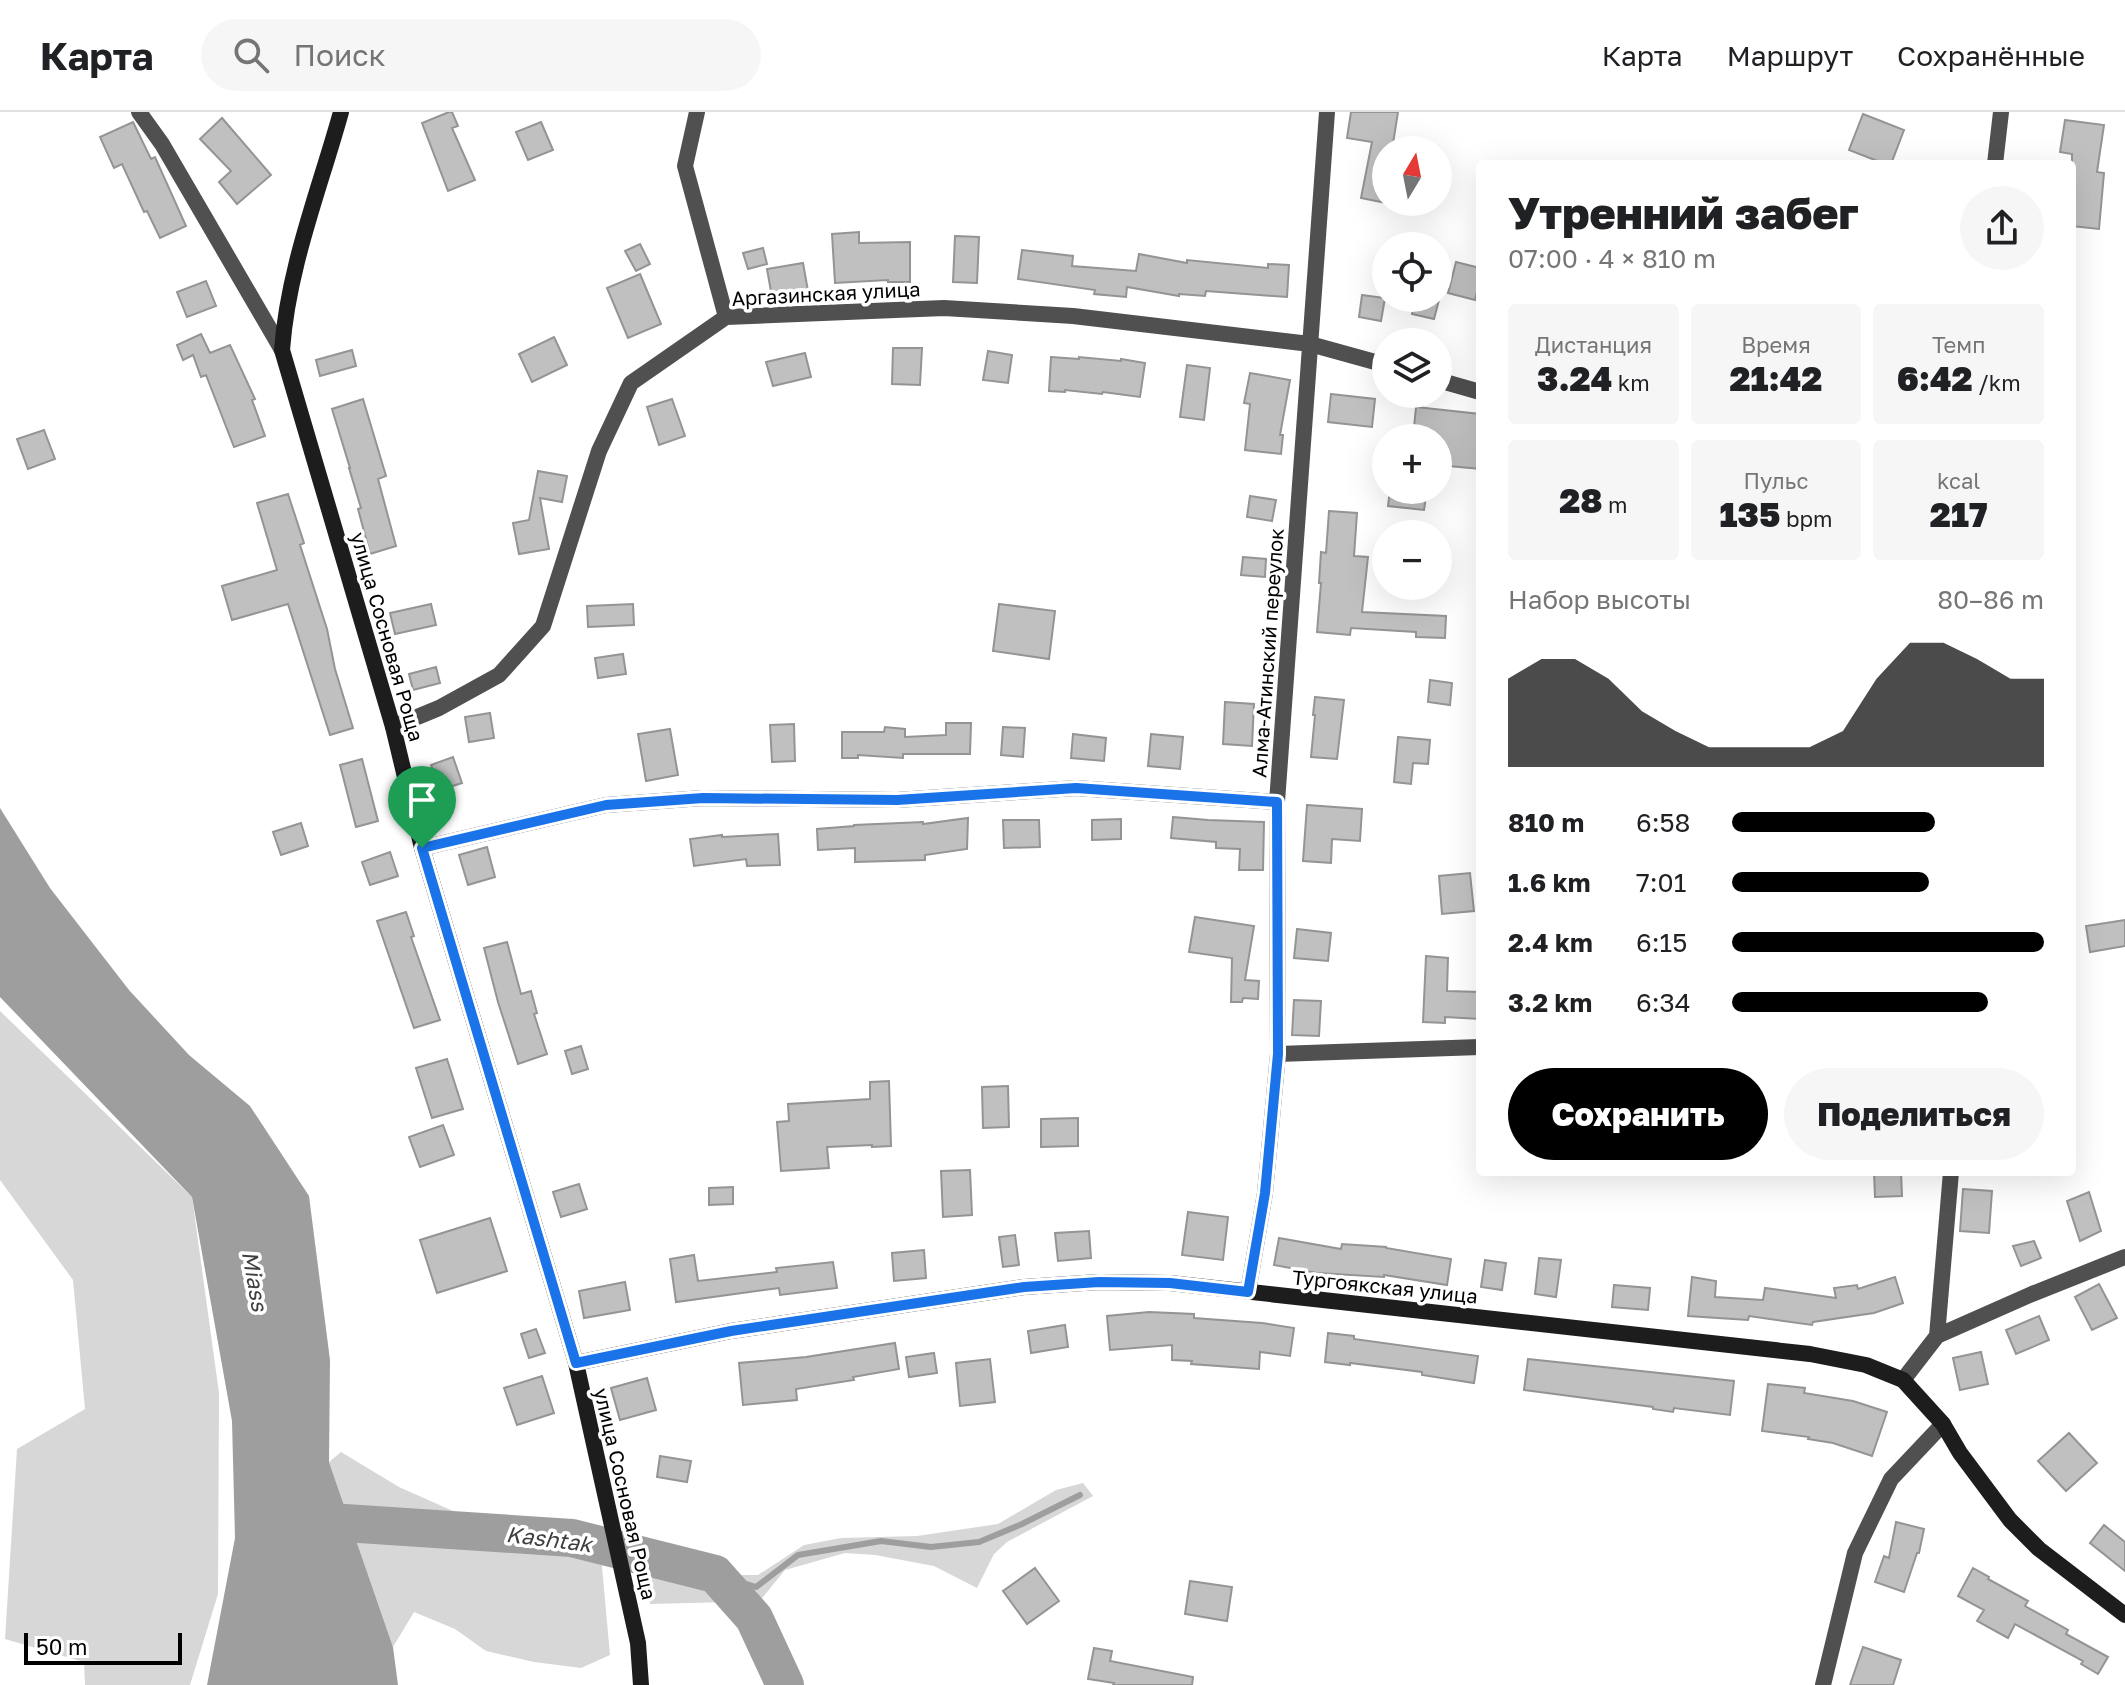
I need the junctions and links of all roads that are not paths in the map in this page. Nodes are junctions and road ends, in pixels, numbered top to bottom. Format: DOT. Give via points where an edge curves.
graph roads {
  1 [pos="139,112"];
  2 [pos="341,112"];
  3 [pos="697,112"];
  4 [pos="1327,112"];
  5 [pos="2001,112"];
  6 [pos="1995,160"];
  7 [pos="726,317"];
  8 [pos="1310,344"];
  9 [pos="282,350"];
  10 [pos="1372,361"];
  11 [pos="1452,384"];
  12 [pos="1476,391"];
  13 [pos="393,727"];
  14 [pos="1277,802"];
  15 [pos="422,848"];
  16 [pos="1476,1047"];
  17 [pos="1278,1054"];
  18 [pos="1951,1176"];
  19 [pos="2125,1257"];
  20 [pos="1248,1292"];
  21 [pos="1937,1336"];
  22 [pos="576,1363"];
  23 [pos="1903,1380"];
  24 [pos="1943,1424"];
  25 [pos="2125,1615"];
  26 [pos="641,1685"];
  27 [pos="1823,1685"];
  1 -- 9 [label="street"];
  2 -- 9 [label="main road, улица Сосновая Роща" via="295,267"];
  3 -- 7 [label="street" via="685,166"];
  4 -- 8 [label="street, Алма-Атинский переулок"];
  5 -- 6 [label="street"];
  7 -- 8 [label="street, Аргазинская улица" via="944,308 1073,316"];
  7 -- 13 [label="street, Аргазинская улица" via="631,383 599,451 543,626 499,675"];
  8 -- 10 [label="street, Аргазинская улица"];
  8 -- 14 [label="street, Алма-Атинский переулок"];
  9 -- 13 [label="main road, улица Сосновая Роща"];
  11 -- 12 [label="street"];
  13 -- 15 [label="main road, улица Сосновая Роща"];
  14 -- 15 [label="street" via="1076,788 897,800 703,798 606,805"];
  14 -- 17 [label="street, Алма-Атинский переулок"];
  15 -- 22 [label="main road, улица Сосновая Роща"];
  16 -- 17 [label="street"];
  17 -- 20 [label="street, Алма-Атинский переулок" via="1265,1193"];
  18 -- 21 [label="street"];
  19 -- 21 [label="street"];
  20 -- 22 [label="main road, Тургоякская улица" via="1170,1283 1024,1287 731,1331"];
  20 -- 23 [label="main road, Тургоякская улица" via="1810,1354 1866,1365"];
  21 -- 23 [label="street"];
  22 -- 26 [label="main road, улица Сосновая Роща" via="638,1643"];
  23 -- 24 [label="main road"];
  24 -- 25 [label="main road" via="2010,1520"];
  24 -- 27 [label="street" via="1891,1479 1855,1553"];
}
